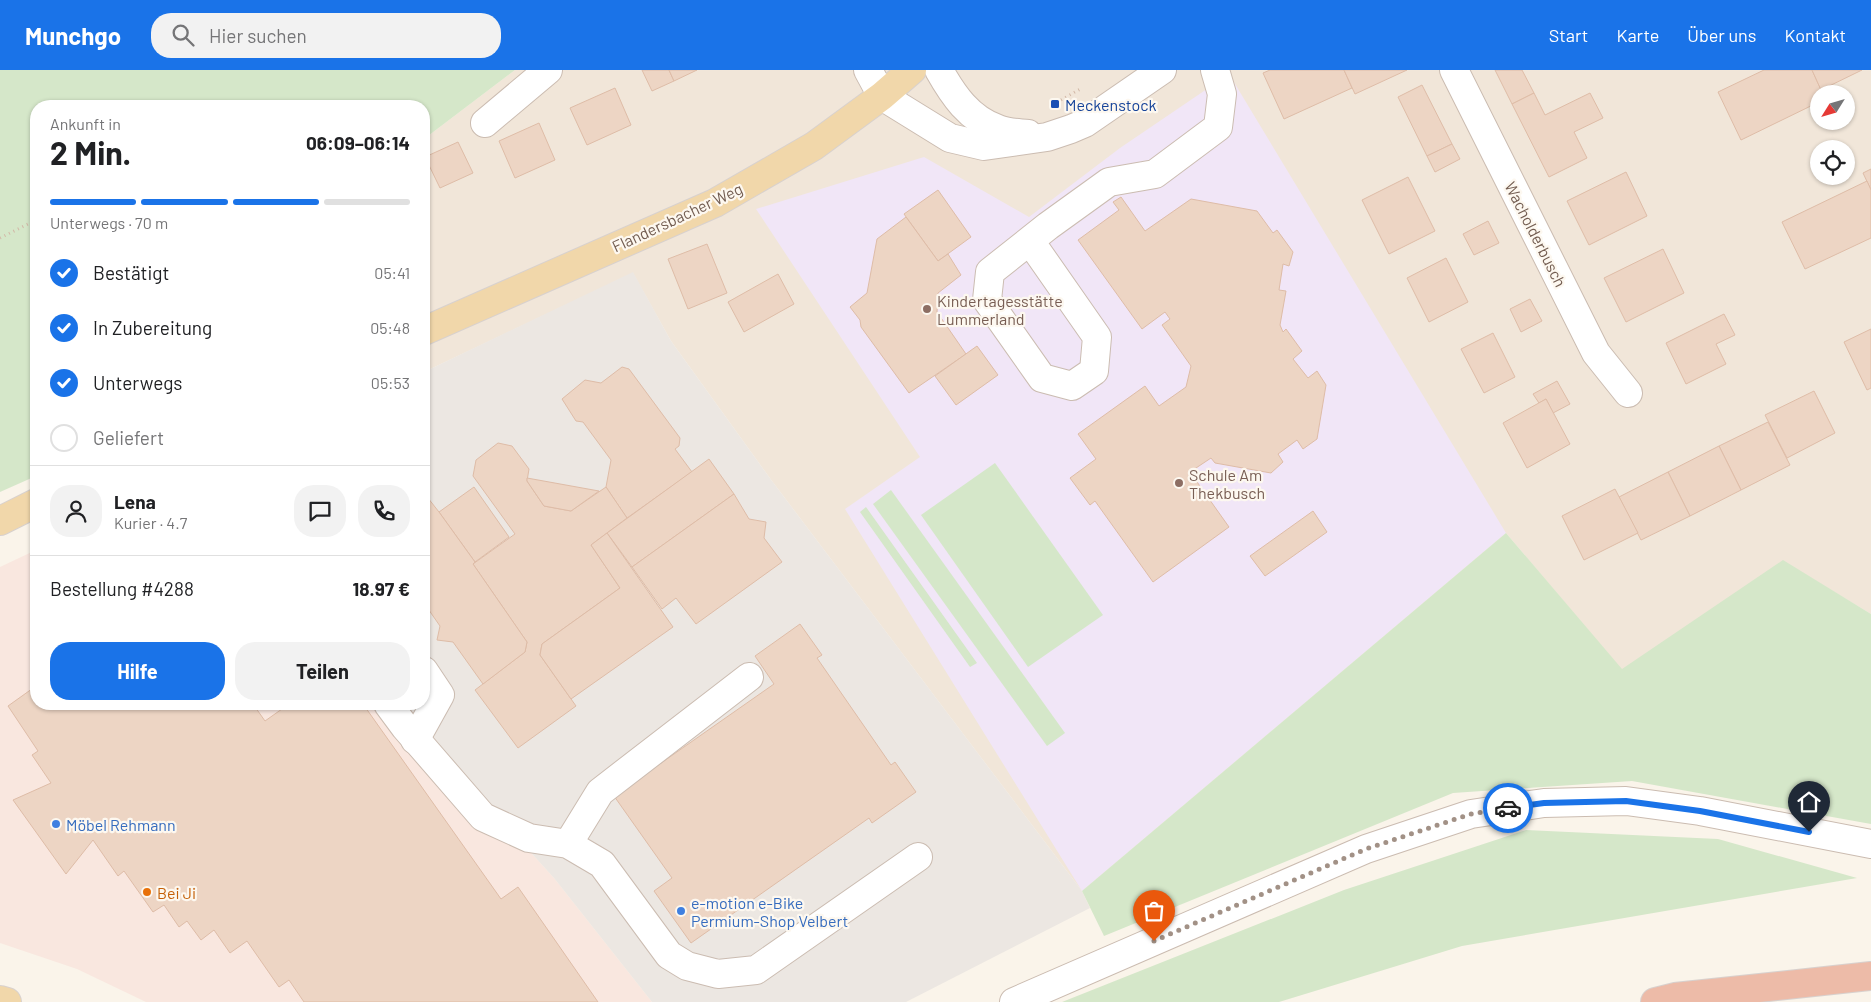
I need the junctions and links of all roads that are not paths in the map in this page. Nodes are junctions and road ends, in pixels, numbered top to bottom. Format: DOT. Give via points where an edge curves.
graph roads {
  1 [pos="548,70"];
  2 [pos="868,70"];
  3 [pos="912,70"];
  4 [pos="939,70"];
  5 [pos="1162,70"];
  6 [pos="1215,70"];
  7 [pos="1454,70"];
  8 [pos="882,96"];
  9 [pos="485,123"];
  10 [pos="1047,137"];
  11 [pos="1030,241"];
  12 [pos="430,328"];
  13 [pos="1628,393"];
  14 [pos="30,506"];
  15 [pos="0,521"];
  16 [pos="749,677"];
  17 [pos="430,680"];
  18 [pos="392,710"];
  19 [pos="415,740"];
  20 [pos="568,844"];
  21 [pos="1871,844"];
  22 [pos="918,857"];
  23 [pos="1871,976"];
  24 [pos="0,1000"];
  25 [pos="7,1002"];
  26 [pos="1014,1002"];
  27 [pos="1654,1002"];
  1 -- 9 [label="street"];
  2 -- 8 [label="street"];
  3 -- 8 [label="main road, Flandersbacher Weg"];
  4 -- 10 [label="street" via="953,95 973,115 998,129"];
  5 -- 10 [label="street" via="1085,123"];
  6 -- 11 [label="street" via="1222,94 1218,127 1155,174 1110,182"];
  7 -- 13 [label="street, Wacholderbusch" via="1596,353"];
  8 -- 10 [label="street" via="950,138 984,146"];
  8 -- 12 [label="main road, Flandersbacher Weg" via="814,146 715,203"];
  11 -- 11 [label="street" via="990,272 987,300 1042,378 1072,386 1094,371 1097,337"];
  14 -- 15 [label="main road"];
  16 -- 20 [label="street" via="600,792"];
  17 -- 19 [label="street" via="440,695"];
  18 -- 19 [label="street"];
  19 -- 20 [label="street" via="483,817 529,838"];
  20 -- 22 [label="street" via="602,864 668,955 687,966 718,974 756,970"];
  21 -- 26 [label="street" via="1700,811 1626,801 1544,803 1471,814 1366,849"];
  23 -- 27 [label="highway"];
  24 -- 25 [label="main road"];
}
